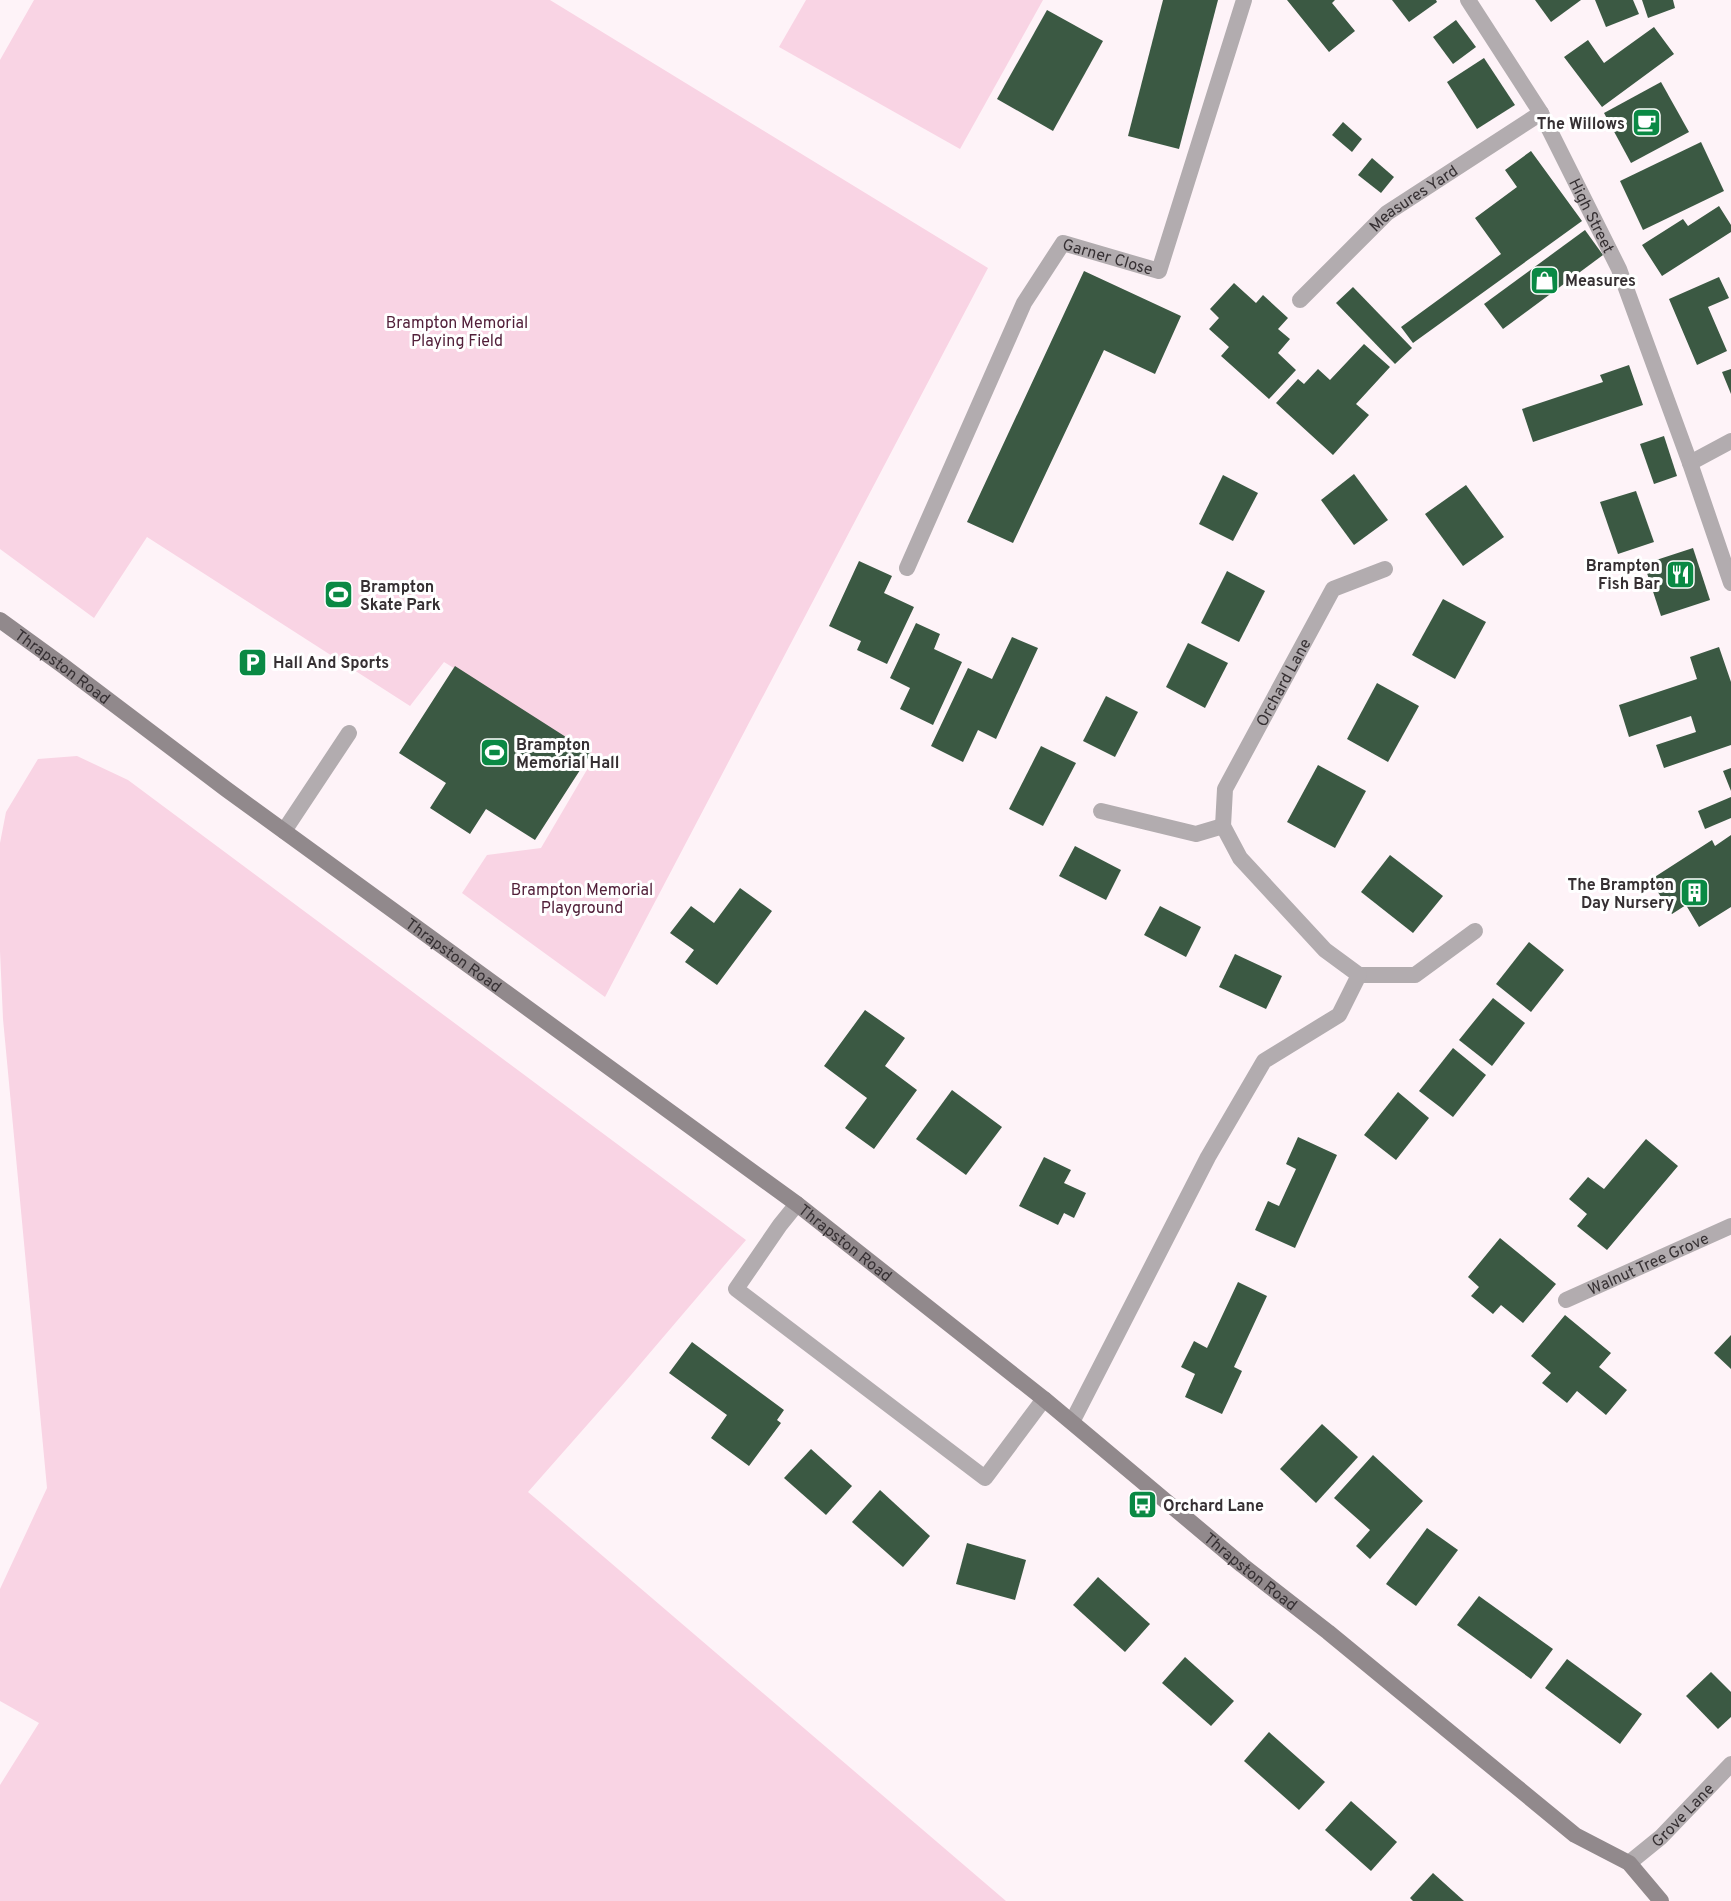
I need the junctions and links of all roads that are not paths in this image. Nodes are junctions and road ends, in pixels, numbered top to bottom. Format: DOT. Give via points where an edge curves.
graph roads {
  1 [pos="1244,0"];
  2 [pos="1468,0"];
  3 [pos="1541,113"];
  4 [pos="1300,300"];
  5 [pos="1731,441"];
  6 [pos="1690,463"];
  7 [pos="907,568"];
  8 [pos="1385,569"];
  9 [pos="1731,583"];
  10 [pos="0,620"];
  11 [pos="349,733"];
  12 [pos="1101,811"];
  13 [pos="1223,826"];
  14 [pos="284,831"];
  15 [pos="1475,931"];
  16 [pos="1359,975"];
  17 [pos="797,1204"];
  18 [pos="1731,1226"];
  19 [pos="1566,1299"];
  20 [pos="1044,1400"];
  21 [pos="1072,1422"];
  22 [pos="1731,1764"];
  23 [pos="1629,1863"];
  24 [pos="1661,1901"];
  1 -- 7 [label="street, Garner Close" via="1159,271 1063,243 1024,303"];
  2 -- 3 [label="street, High Street"];
  3 -- 4 [label="street, Measures Yard" via="1387,213"];
  3 -- 6 [label="street, High Street" via="1619,269"];
  5 -- 6 [label="street"];
  6 -- 9 [label="street, High Street"];
  8 -- 13 [label="street, Orchard Lane" via="1333,589 1225,789"];
  10 -- 14 [label="main road, Thrapston Road"];
  11 -- 14 [label="street"];
  12 -- 13 [label="street" via="1196,834"];
  13 -- 16 [label="street" via="1248,867 1325,950"];
  14 -- 17 [label="main road, Thrapston Road"];
  15 -- 16 [label="street" via="1415,975"];
  16 -- 21 [label="street" via="1339,1015 1264,1060 1208,1157"];
  17 -- 20 [label="main road, Thrapston Road"];
  17 -- 20 [label="street" via="736,1289 985,1478"];
  18 -- 19 [label="street, Walnut Tree Grove"];
  20 -- 21 [label="main road, Thrapston Road"];
  21 -- 23 [label="main road, Thrapston Road" via="1575,1835"];
  22 -- 23 [label="street, Grove Lane" via="1662,1837"];
  23 -- 24 [label="main road, Thrapston Road"];
}
